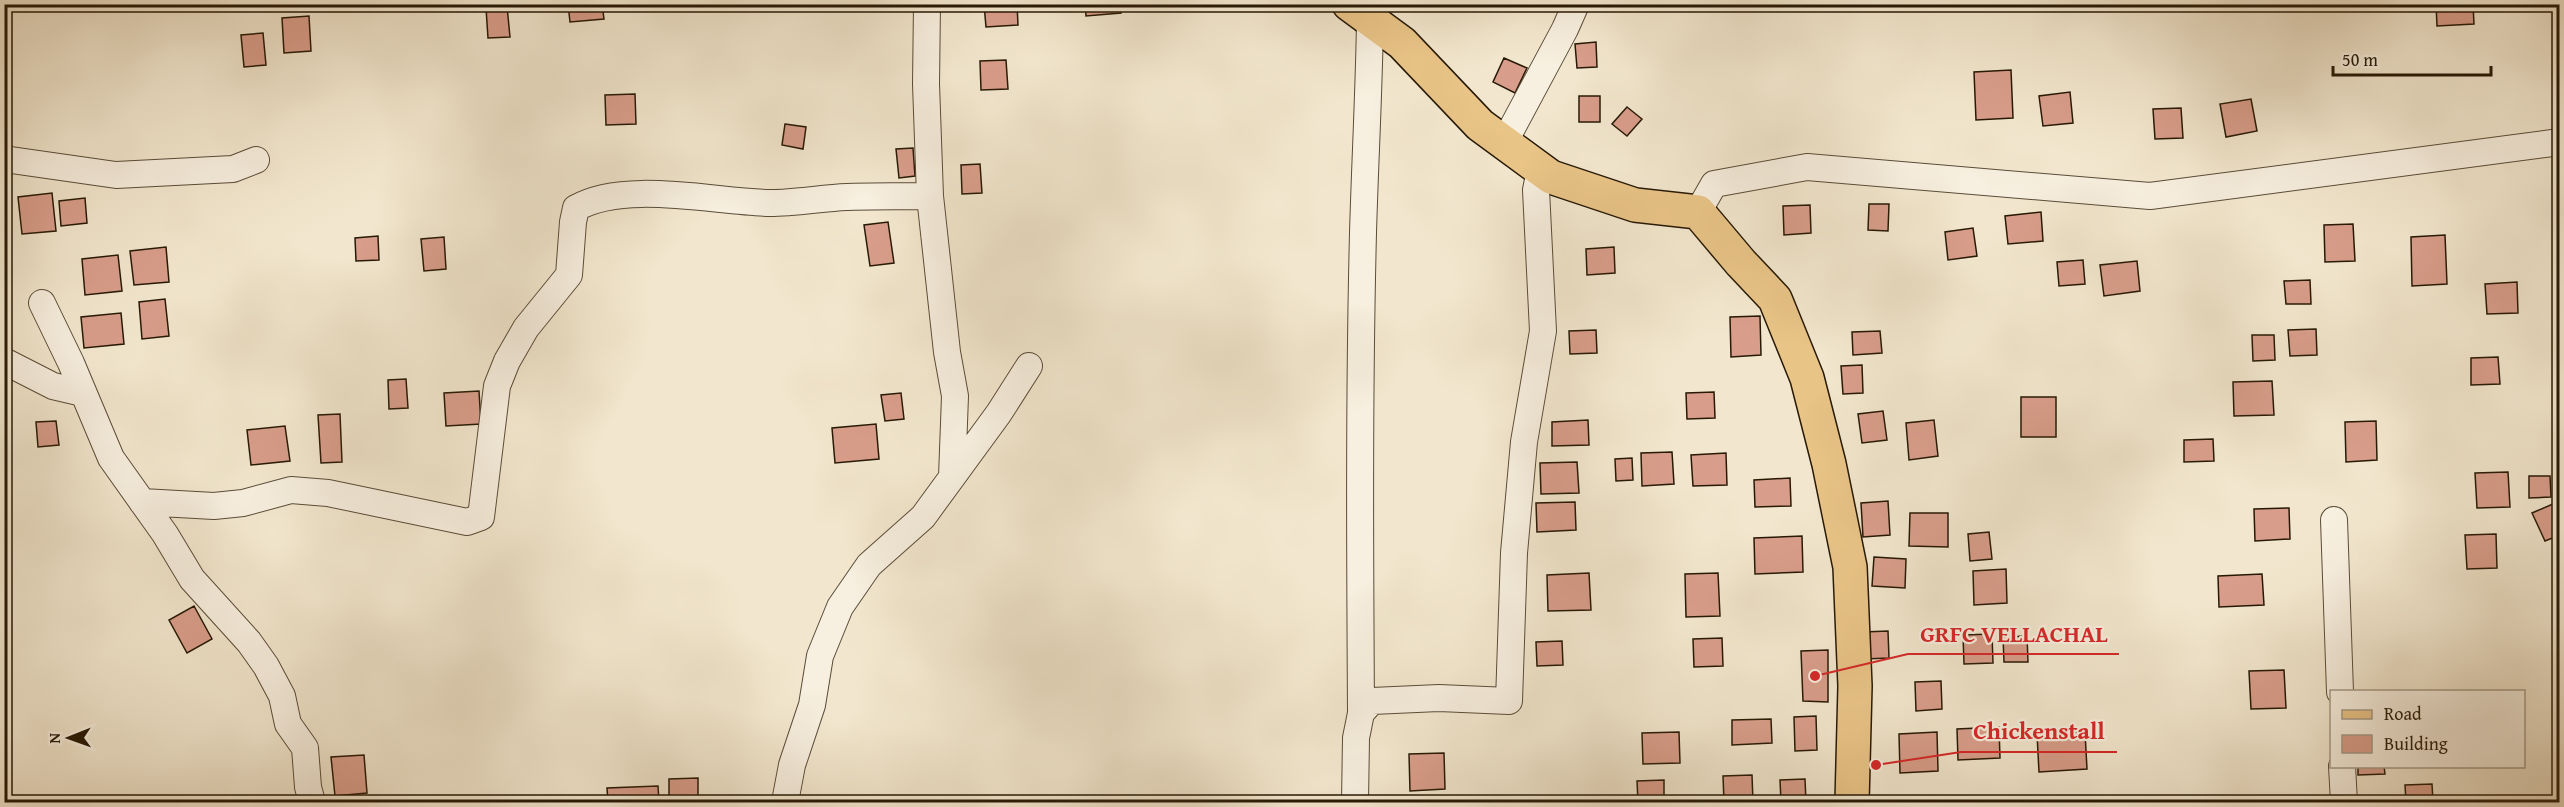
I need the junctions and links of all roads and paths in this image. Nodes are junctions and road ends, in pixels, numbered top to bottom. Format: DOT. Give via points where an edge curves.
graph roads {
  1 [pos="927,4"];
  2 [pos="1576,4"];
  3 [pos="1359,12"];
  4 [pos="2559,142"];
  5 [pos="1504,143"];
  6 [pos="4,159"];
  7 [pos="256,160"];
  8 [pos="1540,170"];
  9 [pos="930,196"];
  10 [pos="1698,212"];
  11 [pos="42,303"];
  12 [pos="4,361"];
  13 [pos="1029,366"];
  14 [pos="83,393"];
  15 [pos="952,477"];
  16 [pos="142,502"];
  17 [pos="2334,520"];
  18 [pos="2340,690"];
  19 [pos="1361,713"];
  20 [pos="2342,768"];
  21 [pos="312,802"];
  22 [pos="785,802"];
  23 [pos="1355,802"];
  24 [pos="1852,802"];
  25 [pos="2344,802"];
  1 -- 9 [label="street"];
  2 -- 5 [label="street"];
  3 -- 5 [label="main road" via="1402,43 1480,125"];
  3 -- 19 [label="street" via="1369,104 1363,232"];
  4 -- 10 [label="street" via="2150,196 1807,167 1714,184"];
  5 -- 8 [label="main road"];
  6 -- 7 [label="street" via="116,175 233,169"];
  8 -- 10 [label="main road" via="1635,205"];
  8 -- 19 [label="street" via="1536,190 1543,331 1524,442 1515,542 1509,701 1372,700"];
  9 -- 15 [label="street" via="955,396"];
  9 -- 16 [label="street" via="770,202 686,195 616,196 576,208 569,275 526,328 497,386 481,517 467,522 291,490 214,506"];
  10 -- 24 [label="main road" via="1775,299 1810,389 1850,567 1855,686"];
  11 -- 14 [label="street"];
  12 -- 14 [label="street" via="53,387"];
  13 -- 15 [label="street"];
  14 -- 16 [label="street" via="111,458"];
  15 -- 22 [label="street" via="923,517 869,565 840,607 820,656 812,705 792,765"];
  16 -- 21 [label="street" via="192,579 266,666 282,696 288,724 305,748"];
  17 -- 18 [label="street"];
  19 -- 23 [label="street" via="1356,738"];
  20 -- 25 [label="street"];
}
